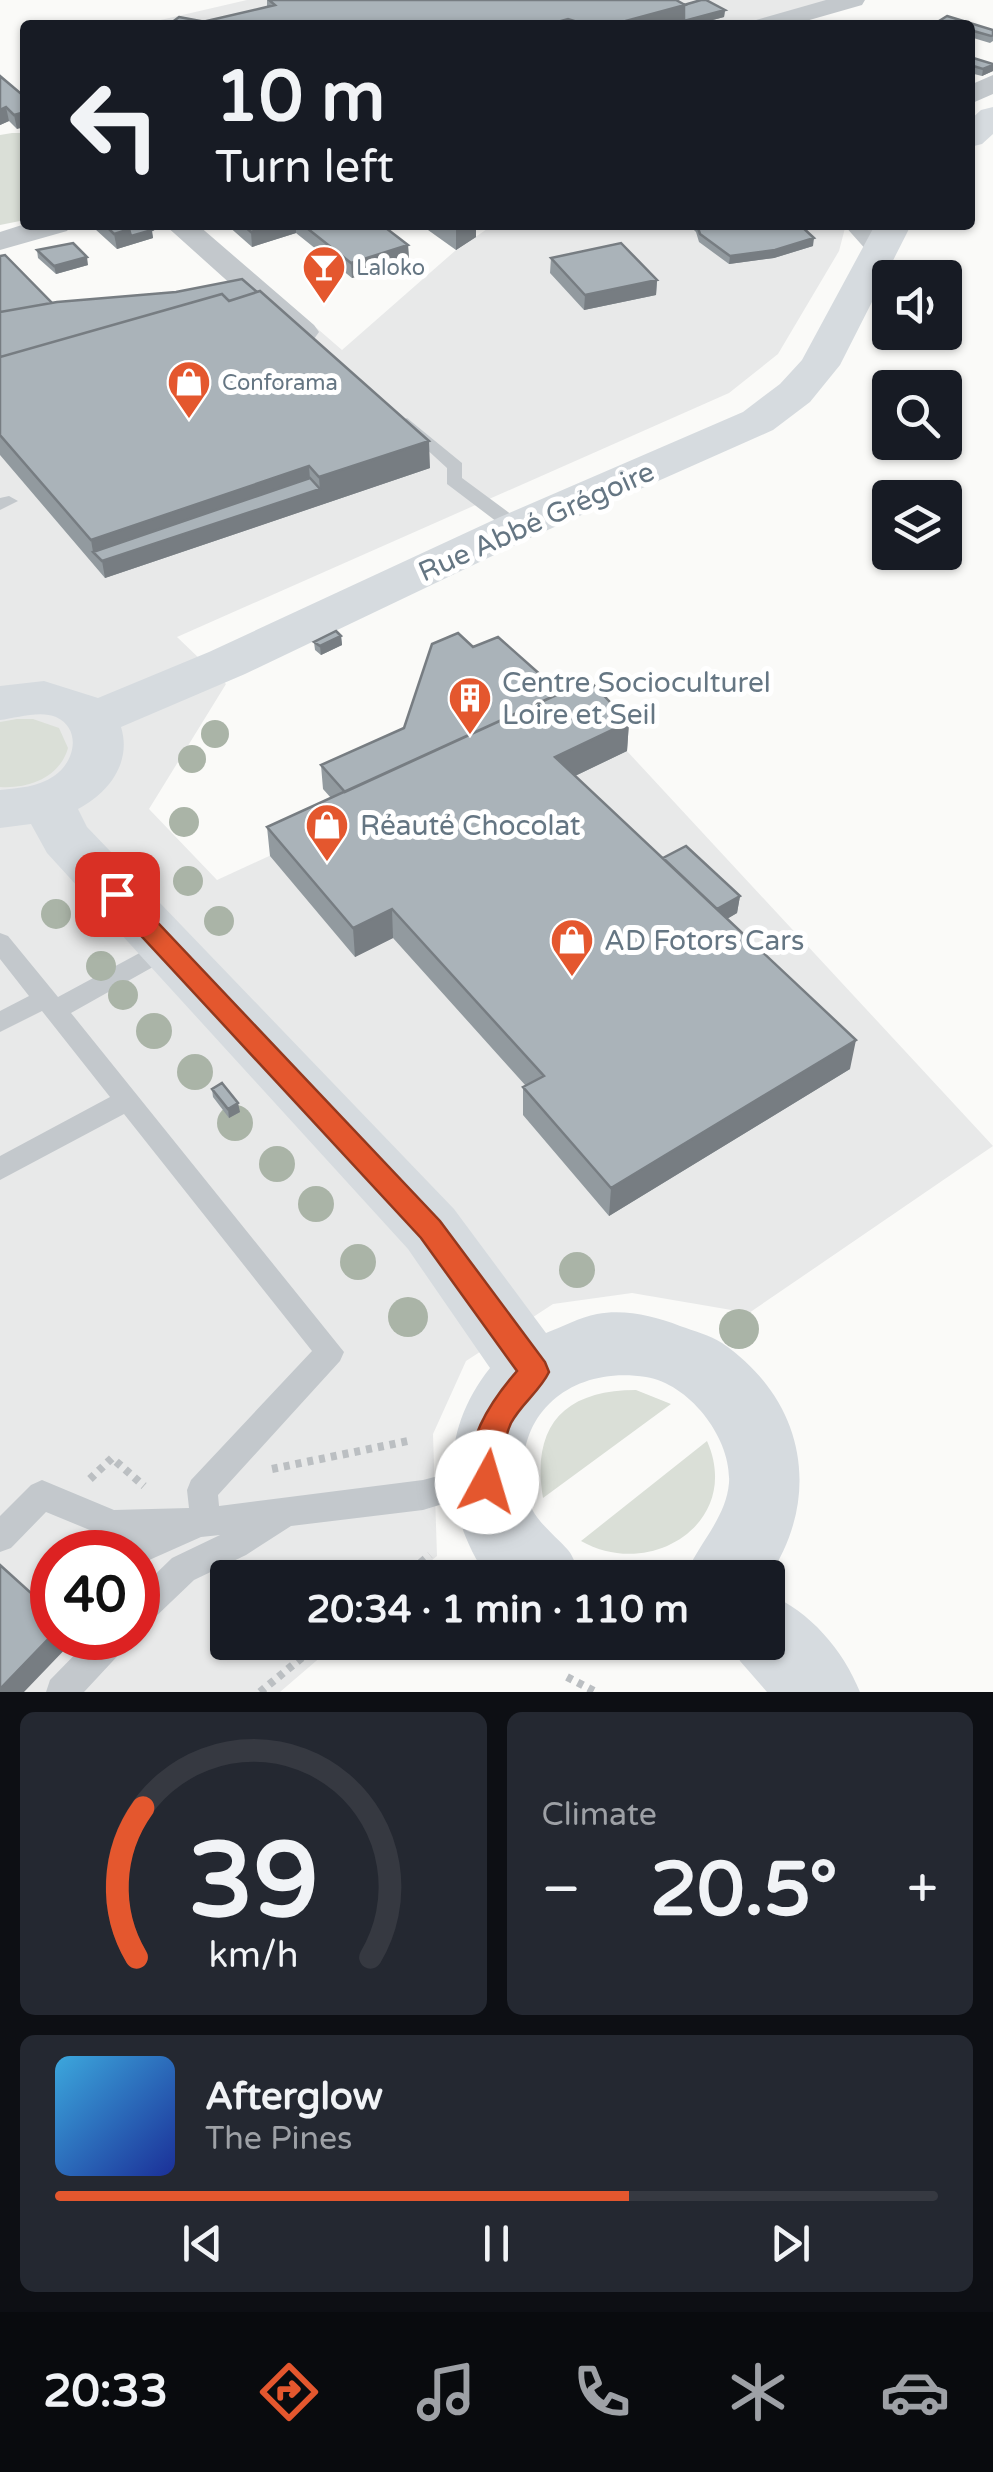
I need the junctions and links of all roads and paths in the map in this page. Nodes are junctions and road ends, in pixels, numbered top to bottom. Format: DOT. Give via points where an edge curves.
graph roads {
  1 [pos="854,0"];
  2 [pos="783,20"];
  3 [pos="38,230"];
  4 [pos="186,230"];
  5 [pos="877,232"];
  6 [pos="0,241"];
  7 [pos="329,355"];
  8 [pos="385,405"];
  9 [pos="516,526"];
  10 [pos="0,703"];
  11 [pos="94,719"];
  12 [pos="24,805"];
  13 [pos="0,942"];
  14 [pos="168,948"];
  15 [pos="50,1004"];
  16 [pos="0,1022"];
  17 [pos="127,1100"];
  18 [pos="0,1169"];
  19 [pos="534,1372"];
  20 [pos="487,1477"];
  21 [pos="288,1512"];
  22 [pos="206,1522"];
  23 [pos="0,1537"];
  24 [pos="160,1541"];
  25 [pos="430,1556"];
  26 [pos="425,1560"];
  27 [pos="522,1560"];
  28 [pos="737,1560"];
  29 [pos="160,1591"];
  30 [pos="785,1652"];
  31 [pos="92,1660"];
  32 [pos="300,1660"];
  33 [pos="567,1677"];
  34 [pos="62,1692"];
  35 [pos="260,1692"];
  36 [pos="596,1692"];
  37 [pos="820,1692"];
  1 -- 2 [label="street"];
  3 -- 6 [label="street"];
  4 -- 7 [label="street"];
  5 -- 9 [label="street, Rue Abbé Grégoire" via="820,365 795,394 758,420"];
  8 -- 9 [label="lane" via="456,466 453,480"];
  9 -- 11 [label="street, Rue Abbé Grégoire"];
  10 -- 11 [label="street" via="50,699"];
  11 -- 12 [label="street" via="103,748 94,769 75,788"];
  12 -- 14 [label="street" via="66,839"];
  13 -- 15 [label="lane"];
  14 -- 15 [label="lane"];
  14 -- 19 [label="street" via="431,1229"];
  15 -- 16 [label="lane"];
  15 -- 17 [label="lane"];
  17 -- 18 [label="lane"];
  17 -- 22 [label="lane" via="330,1352 202,1490"];
  19 -- 20 [label="street" via="500,1413"];
  19 -- 28 [label="street" via="584,1348 612,1343 683,1357 713,1375 758,1433 767,1485 765,1508"];
  20 -- 21 [label="lane" via="422,1495"];
  20 -- 27 [label="street" via="490,1504"];
  21 -- 22 [label="lane"];
  21 -- 29 [label="lane" via="183,1569"];
  22 -- 23 [label="lane" via="114,1526 42,1495"];
  22 -- 24 [label="lane"];
  25 -- 26 [label="path"];
  30 -- 37 [label="street"];
  31 -- 34 [label="lane"];
  32 -- 35 [label="path"];
  33 -- 36 [label="path"];
}
